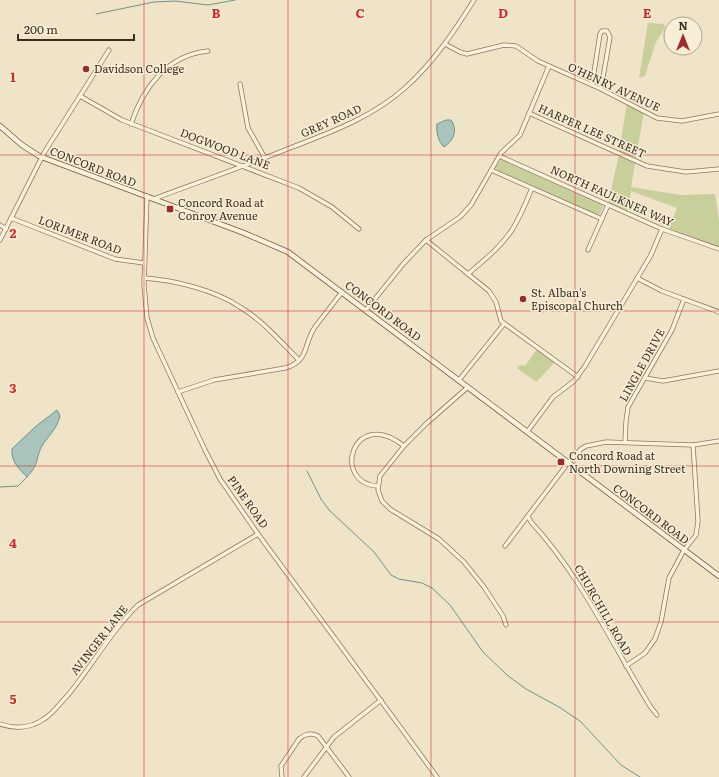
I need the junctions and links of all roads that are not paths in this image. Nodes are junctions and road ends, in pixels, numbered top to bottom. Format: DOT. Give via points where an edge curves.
graph roads {
  1 [pos="474,0"];
  2 [pos="445,44"];
  3 [pos="109,50"];
  4 [pos="208,51"];
  5 [pos="549,66"];
  6 [pos="240,84"];
  7 [pos="592,85"];
  8 [pos="601,89"];
  9 [pos="80,96"];
  10 [pos="529,113"];
  11 [pos="719,114"];
  12 [pos="131,124"];
  13 [pos="0,126"];
  14 [pos="499,156"];
  15 [pos="42,157"];
  16 [pos="265,158"];
  17 [pos="244,166"];
  18 [pos="491,170"];
  19 [pos="719,170"];
  20 [pos="532,188"];
  21 [pos="147,196"];
  22 [pos="153,199"];
  23 [pos="608,205"];
  24 [pos="11,218"];
  25 [pos="602,219"];
  26 [pos="0,225"];
  27 [pos="6,229"];
  28 [pos="358,229"];
  29 [pos="662,229"];
  30 [pos="0,240"];
  31 [pos="426,240"];
  32 [pos="719,249"];
  33 [pos="588,250"];
  34 [pos="144,263"];
  35 [pos="468,274"];
  36 [pos="144,278"];
  37 [pos="637,278"];
  38 [pos="342,292"];
  39 [pos="684,299"];
  40 [pos="366,310"];
  41 [pos="719,312"];
  42 [pos="504,324"];
  43 [pos="299,360"];
  44 [pos="719,371"];
  45 [pos="578,377"];
  46 [pos="645,378"];
  47 [pos="459,380"];
  48 [pos="468,387"];
  49 [pos="178,392"];
  50 [pos="527,432"];
  51 [pos="719,441"];
  52 [pos="625,442"];
  53 [pos="693,445"];
  54 [pos="404,446"];
  55 [pos="568,463"];
  56 [pos="378,486"];
  57 [pos="528,516"];
  58 [pos="258,534"];
  59 [pos="505,546"];
  60 [pos="684,550"];
  61 [pos="719,576"];
  62 [pos="506,625"];
  63 [pos="626,666"];
  64 [pos="381,700"];
  65 [pos="657,716"];
  66 [pos="0,724"];
  67 [pos="326,747"];
  68 [pos="282,777"];
  69 [pos="304,777"];
  70 [pos="348,777"];
  71 [pos="437,777"];
  1 -- 2 [label="street, GREY ROAD"];
  2 -- 5 [label="street, O'HENRY AVENUE" via="467,54 500,45 512,45 520,47"];
  2 -- 16 [label="street, GREY ROAD" via="411,82 378,108 341,128"];
  3 -- 9 [label="street"];
  4 -- 12 [label="street" via="197,52 160,73 147,90"];
  5 -- 7 [label="street, O'HENRY AVENUE"];
  5 -- 10 [label="street"];
  6 -- 16 [label="street" via="248,128"];
  7 -- 8 [label="street, O'HENRY AVENUE"];
  7 -- 8 [label="street" via="600,34 607,31 610,37"];
  8 -- 11 [label="street, O'HENRY AVENUE" via="631,103 647,114 662,119 682,121"];
  9 -- 12 [label="street, DOGWOOD LANE"];
  9 -- 15 [label="street"];
  10 -- 14 [label="street" via="520,134"];
  10 -- 19 [label="street, HARPER LEE STREET" via="647,166 686,172"];
  12 -- 17 [label="street, DOGWOOD LANE"];
  13 -- 15 [label="main road, CONCORD ROAD" via="22,145"];
  14 -- 18 [label="street"];
  14 -- 23 [label="street, NORTH FAULKNER WAY"];
  15 -- 21 [label="main road, CONCORD ROAD"];
  15 -- 24 [label="street"];
  16 -- 17 [label="street, GREY ROAD"];
  17 -- 22 [label="street, GREY ROAD"];
  17 -- 28 [label="street, DOGWOOD LANE" via="306,191 332,207"];
  18 -- 20 [label="street"];
  18 -- 31 [label="street" via="464,214"];
  20 -- 25 [label="street"];
  20 -- 35 [label="street" via="508,236"];
  21 -- 22 [label="main road, CONCORD ROAD"];
  21 -- 34 [label="street, PINE ROAD"];
  22 -- 38 [label="main road, CONCORD ROAD" via="281,248"];
  23 -- 25 [label="street"];
  23 -- 29 [label="street, NORTH FAULKNER WAY"];
  24 -- 27 [label="street"];
  24 -- 34 [label="street, LORIMER ROAD" via="115,259"];
  25 -- 33 [label="street"];
  26 -- 27 [label="street"];
  27 -- 30 [label="street"];
  29 -- 32 [label="street, NORTH FAULKNER WAY"];
  29 -- 37 [label="street" via="651,255"];
  31 -- 35 [label="street"];
  31 -- 40 [label="street"];
  34 -- 36 [label="street, PINE ROAD"];
  35 -- 42 [label="street" via="491,294"];
  36 -- 43 [label="street" via="179,283 239,306"];
  36 -- 49 [label="street, PINE ROAD" via="145,310 149,328"];
  37 -- 39 [label="street" via="654,288"];
  37 -- 45 [label="street"];
  38 -- 40 [label="main road, CONCORD ROAD"];
  38 -- 43 [label="street" via="315,328 306,352"];
  39 -- 41 [label="street"];
  39 -- 46 [label="street, LINGLE DRIVE" via="672,330"];
  40 -- 47 [label="main road, CONCORD ROAD"];
  42 -- 45 [label="street"];
  42 -- 47 [label="street"];
  43 -- 49 [label="street" via="285,368 214,380"];
  44 -- 46 [label="street" via="662,381"];
  45 -- 50 [label="street" via="554,397"];
  46 -- 52 [label="street, LINGLE DRIVE" via="628,407"];
  47 -- 48 [label="main road, CONCORD ROAD"];
  48 -- 50 [label="main road, CONCORD ROAD"];
  48 -- 54 [label="street"];
  49 -- 58 [label="street, PINE ROAD" via="212,464"];
  50 -- 55 [label="main road, CONCORD ROAD"];
  51 -- 53 [label="street"];
  52 -- 53 [label="street"];
  52 -- 55 [label="street" via="593,444 581,449"];
  53 -- 60 [label="street" via="697,528 694,539"];
  54 -- 56 [label="street" via="382,472"];
  54 -- 56 [label="street" via="392,437 377,434 366,437 354,448 352,459 355,473 366,484"];
  55 -- 57 [label="street"];
  55 -- 60 [label="main road, CONCORD ROAD"];
  56 -- 62 [label="street" via="380,497 386,506 439,539 468,566 484,587"];
  57 -- 59 [label="street"];
  57 -- 63 [label="street, CHURCHILL ROAD" via="573,574"];
  58 -- 64 [label="street, PINE ROAD"];
  58 -- 66 [label="street, AVINGER LANE" via="138,605 46,718 27,726 13,727"];
  60 -- 61 [label="main road, CONCORD ROAD"];
  60 -- 63 [label="street" via="669,578 661,622 655,639 645,653"];
  63 -- 65 [label="street, CHURCHILL ROAD"];
  64 -- 67 [label="street" via="344,728"];
  64 -- 71 [label="street, PINE ROAD"];
  67 -- 68 [label="street" via="315,734 303,735 281,766"];
  67 -- 69 [label="street"];
  67 -- 70 [label="street"];
}
